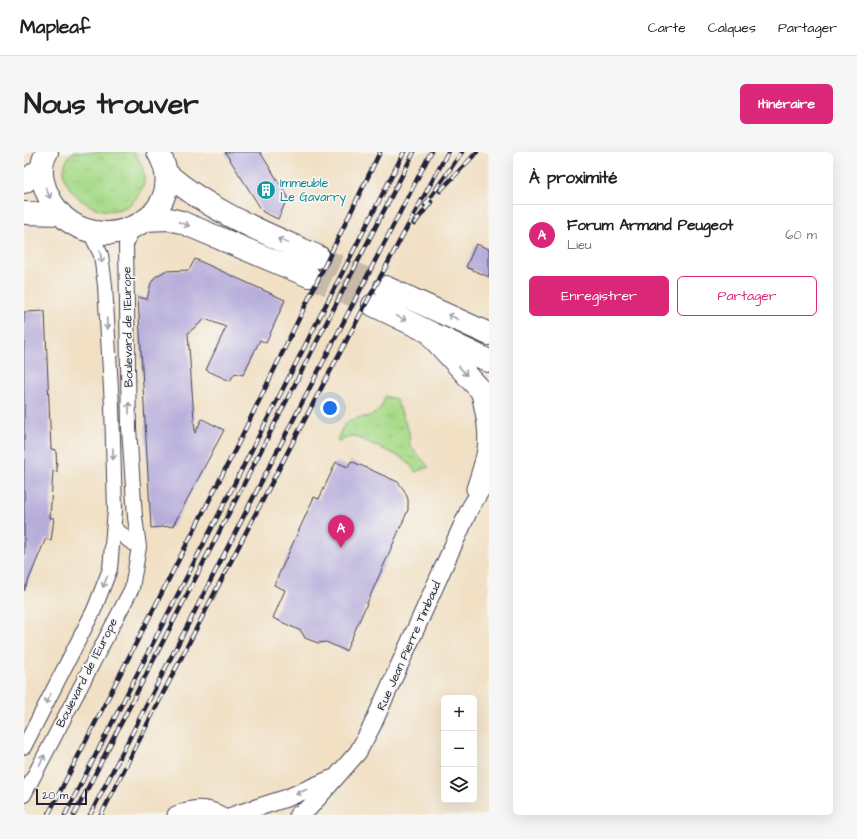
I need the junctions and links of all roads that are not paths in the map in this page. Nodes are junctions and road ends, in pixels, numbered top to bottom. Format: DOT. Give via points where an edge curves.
graph roads {
  1 [pos="158,152"];
  2 [pos="40,159"];
  3 [pos="166,173"];
  4 [pos="24,182"];
  5 [pos="24,213"];
  6 [pos="61,214"];
  7 [pos="139,224"];
  8 [pos="90,232"];
  9 [pos="385,287"];
  10 [pos="373,305"];
  11 [pos="428,332"];
  12 [pos="489,333"];
  13 [pos="489,361"];
  14 [pos="484,394"];
  15 [pos="112,406"];
  16 [pos="129,428"];
  17 [pos="489,477"];
  18 [pos="489,495"];
  19 [pos="470,508"];
  20 [pos="115,510"];
  21 [pos="135,517"];
  22 [pos="115,528"];
  23 [pos="139,547"];
  24 [pos="24,747"];
  25 [pos="336,776"];
  26 [pos="24,795"];
  27 [pos="176,815"];
  28 [pos="220,815"];
  29 [pos="234,815"];
  30 [pos="298,815"];
  1 -- 3 [label="main road"];
  2 -- 4 [label="main road"];
  2 -- 6 [label="main road, one-way" via="46,191"];
  3 -- 7 [label="main road" via="163,200 153,214"];
  7 -- 3 [label="main road, one-way" via="169,219 314,266 199,199"];
  5 -- 6 [label="main road"];
  6 -- 8 [label="main road" via="76,226"];
  7 -- 8 [label="main road" via="114,232"];
  16 -- 7 [label="street, Boulevard de l'Europe, one-way" via="126,245"];
  8 -- 15 [label="street, Boulevard de l'Europe, one-way" via="101,255 105,285"];
  12 -- 9 [label="main road, one-way"];
  10 -- 11 [label="main road, one-way"];
  11 -- 13 [label="main road"];
  11 -- 14 [label="main road, one-way"];
  14 -- 19 [label="street, Rue Jean Pierre Timbaud" via="486,449"];
  15 -- 16 [label="street, Boulevard de l'Europe" via="122,424"];
  15 -- 20 [label="street, Boulevard de l'Europe, one-way"];
  16 -- 21 [label="street, Boulevard de l'Europe"];
  17 -- 19 [label="street, Rue Jean Pierre Timbaud"];
  18 -- 19 [label="street"];
  19 -- 25 [label="street, Rue Jean Pierre Timbaud" via="376,719 358,752"];
  20 -- 21 [label="street" via="126,510"];
  20 -- 22 [label="street, Boulevard de l'Europe"];
  21 -- 23 [label="street, Boulevard de l'Europe"];
  22 -- 23 [label="street"];
  22 -- 24 [label="street, Boulevard de l'Europe, one-way" via="110,569 94,610"];
  26 -- 23 [label="street, Boulevard de l'Europe, one-way" via="132,588"];
  25 -- 29 [label="street, Rue Jean Pierre Timbaud, one-way" via="287,798"];
  25 -- 30 [label="street, Rue Jean Pierre Timbaud" via="309,808"];
  27 -- 28 [label="street" via="191,809 203,809"];
}
